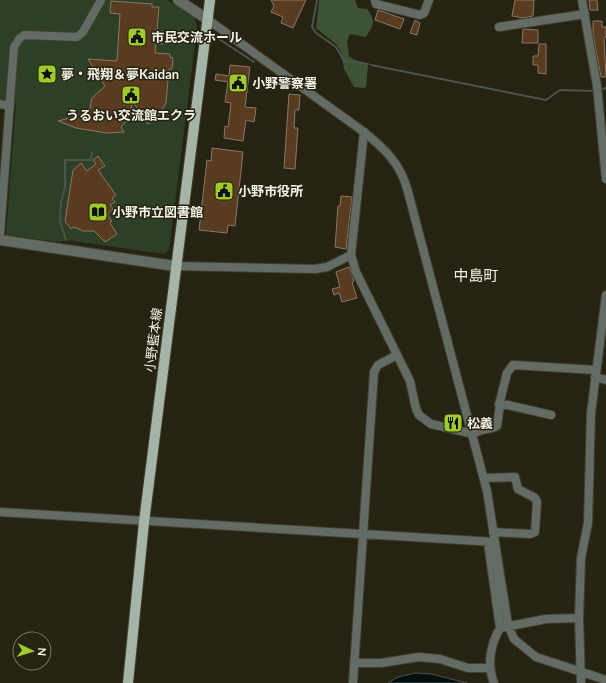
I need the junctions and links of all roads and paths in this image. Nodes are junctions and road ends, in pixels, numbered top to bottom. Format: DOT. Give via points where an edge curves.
graph roads {
  1 [pos="101,0"];
  2 [pos="178,0"];
  3 [pos="210,0"];
  4 [pos="376,0"];
  5 [pos="428,0"];
  6 [pos="582,0"];
  7 [pos="585,14"];
  8 [pos="206,19"];
  9 [pos="499,27"];
  10 [pos="0,104"];
  11 [pos="10,106"];
  12 [pos="364,132"];
  13 [pos="3,152"];
  14 [pos="606,179"];
  15 [pos="0,234"];
  16 [pos="0,240"];
  17 [pos="351,255"];
  18 [pos="175,266"];
  19 [pos="606,295"];
  20 [pos="397,355"];
  21 [pos="596,373"];
  22 [pos="606,380"];
  23 [pos="500,405"];
  24 [pos="551,414"];
  25 [pos="473,434"];
  26 [pos="484,478"];
  27 [pos="0,512"];
  28 [pos="144,522"];
  29 [pos="493,532"];
  30 [pos="362,535"];
  31 [pos="491,543"];
  32 [pos="579,618"];
  33 [pos="504,626"];
  34 [pos="354,663"];
  35 [pos="490,668"];
  36 [pos="581,672"];
  37 [pos="606,680"];
  38 [pos="128,683"];
  39 [pos="353,683"];
  40 [pos="494,683"];
  41 [pos="581,683"];
  1 -- 11 [label="street" via="83,32 77,37 33,34 24,35 19,39 14,47"];
  2 -- 8 [label="street"];
  3 -- 8 [label="main road, 小野藍本線"];
  4 -- 5 [label="street" via="376,4 420,14 424,13"];
  6 -- 7 [label="street"];
  7 -- 9 [label="street"];
  7 -- 14 [label="street" via="598,86"];
  8 -- 12 [label="street"];
  8 -- 18 [label="main road, 小野藍本線"];
  10 -- 11 [label="street"];
  11 -- 13 [label="street"];
  12 -- 17 [label="street"];
  12 -- 25 [label="street" via="387,151 405,180"];
  13 -- 15 [label="street"];
  16 -- 18 [label="street"];
  17 -- 18 [label="street" via="315,269"];
  17 -- 20 [label="street" via="356,272"];
  18 -- 28 [label="main road, 小野藍本線"];
  19 -- 21 [label="street"];
  20 -- 25 [label="street" via="410,381 419,415 431,424"];
  20 -- 30 [label="street" via="378,365 374,372"];
  21 -- 22 [label="street"];
  21 -- 23 [label="street" via="513,365 507,373 499,399"];
  21 -- 32 [label="street" via="588,523 581,558"];
  23 -- 24 [label="street"];
  23 -- 25 [label="street" via="497,426"];
  25 -- 26 [label="street"];
  26 -- 29 [label="street"];
  26 -- 29 [label="street" via="515,477 518,489 537,502 535,532"];
  27 -- 28 [label="street"];
  28 -- 30 [label="street"];
  28 -- 38 [label="main road, 小野藍本線"];
  29 -- 31 [label="street"];
  30 -- 31 [label="street"];
  30 -- 34 [label="street"];
  31 -- 33 [label="street"];
  32 -- 33 [label="street" via="546,619"];
  32 -- 36 [label="street"];
  33 -- 35 [label="street" via="493,640"];
  33 -- 36 [label="street" via="514,639 536,657"];
  34 -- 35 [label="street" via="380,663 419,657 440,659 468,668"];
  34 -- 39 [label="street"];
  35 -- 40 [label="street"];
  36 -- 37 [label="street"];
  36 -- 41 [label="street"];
}
